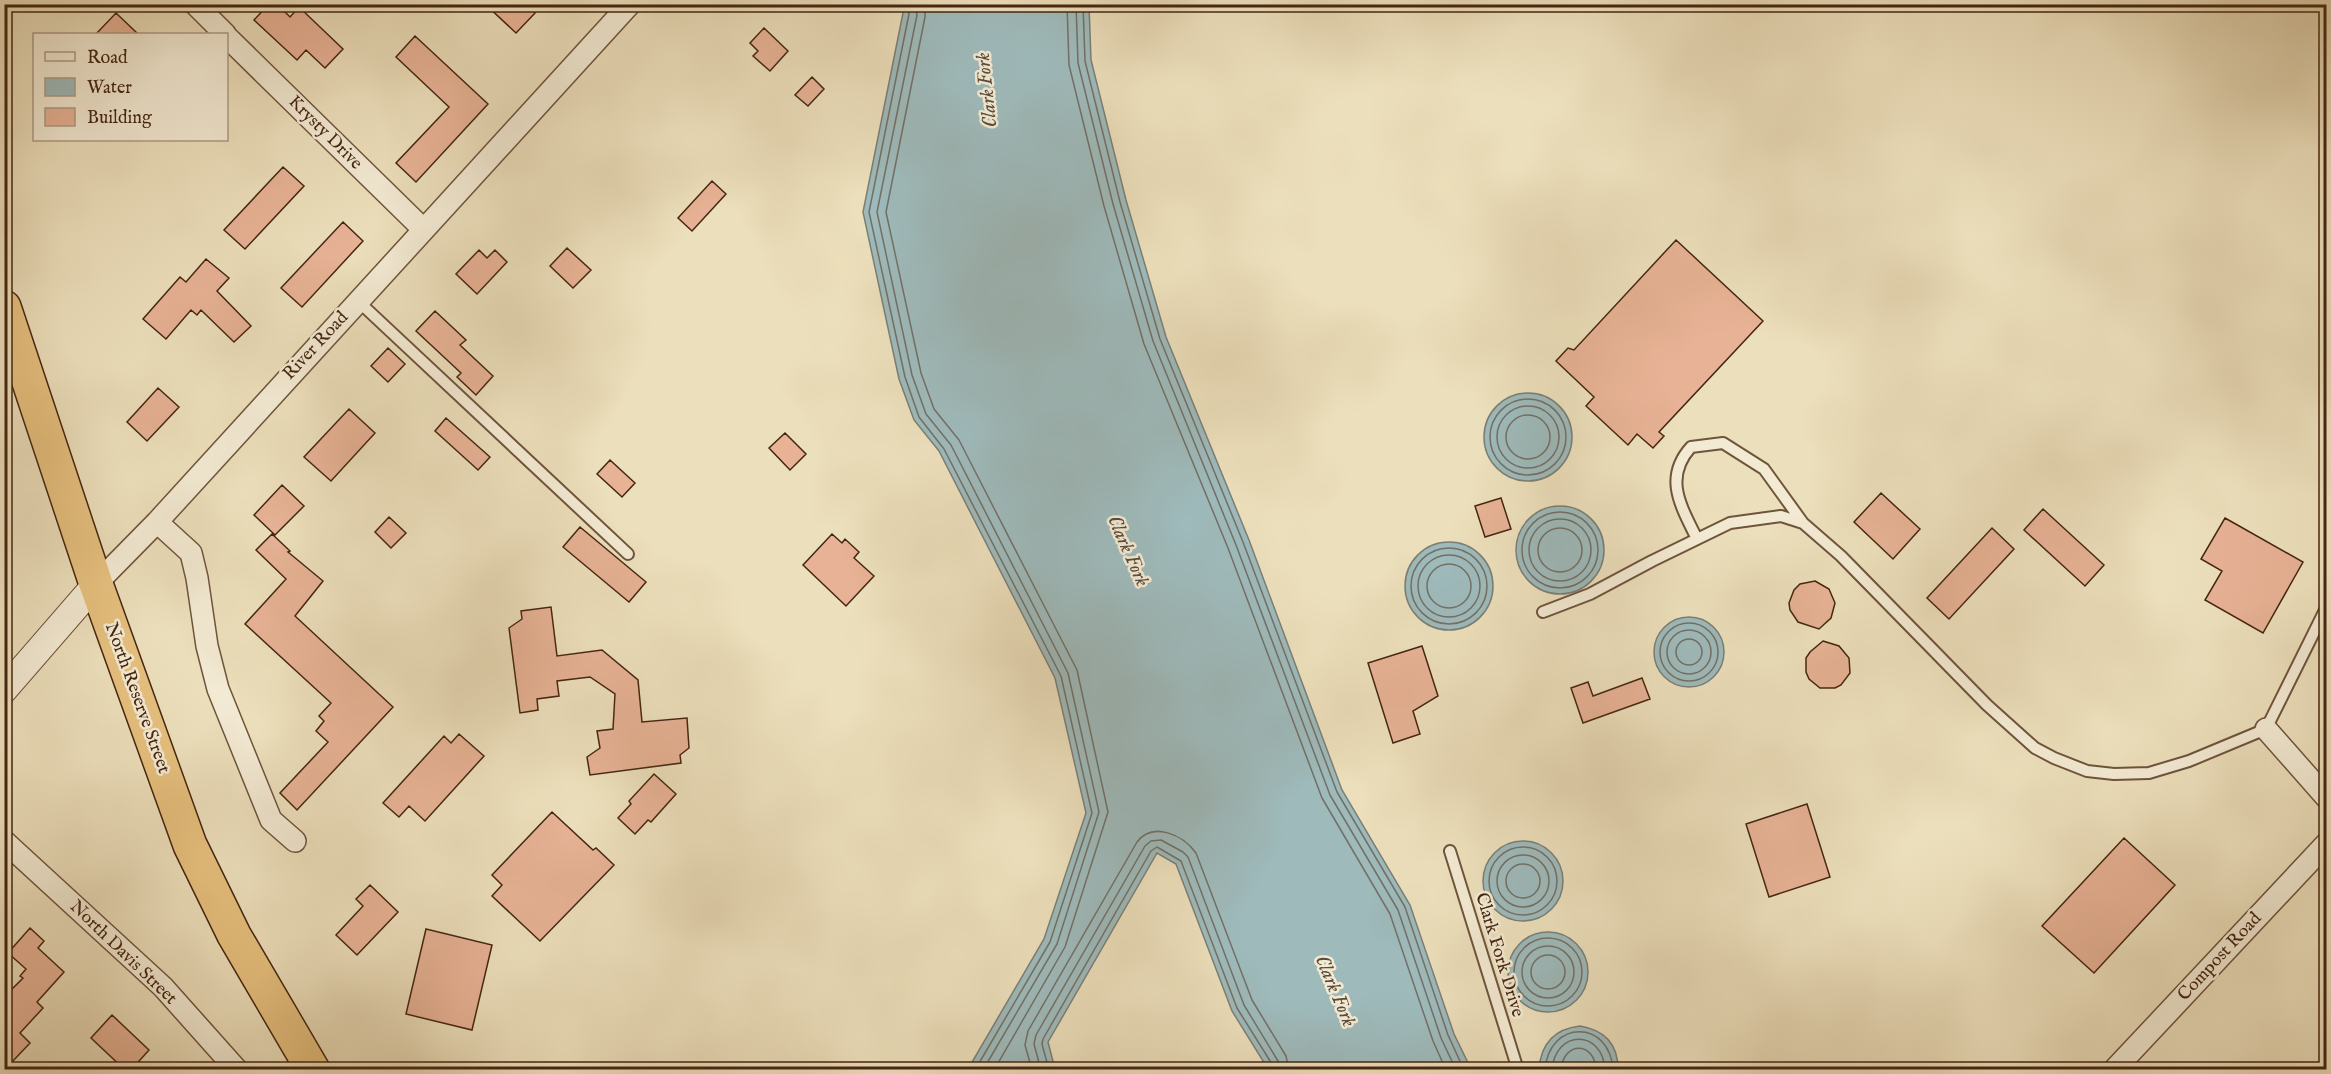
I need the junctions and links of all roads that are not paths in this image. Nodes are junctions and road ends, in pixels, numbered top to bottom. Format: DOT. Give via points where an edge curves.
graph roads {
  1 [pos="195,4"];
  2 [pos="630,4"];
  3 [pos="224,33"];
  4 [pos="228,37"];
  5 [pos="423,230"];
  6 [pos="358,301"];
  7 [pos="4,307"];
  8 [pos="157,522"];
  9 [pos="1803,523"];
  10 [pos="1697,539"];
  11 [pos="628,554"];
  12 [pos="96,584"];
  13 [pos="2326,608"];
  14 [pos="1543,612"];
  15 [pos="4,690"];
  16 [pos="2266,729"];
  17 [pos="2326,797"];
  18 [pos="4,841"];
  19 [pos="295,841"];
  20 [pos="2326,844"];
  21 [pos="1450,851"];
  22 [pos="237,1070"];
  23 [pos="313,1070"];
  24 [pos="1518,1070"];
  25 [pos="2115,1070"];
  1 -- 3 [label="street, Krysty Drive"];
  2 -- 5 [label="street, River Road"];
  4 -- 5 [label="street, Krysty Drive"];
  5 -- 6 [label="street, River Road"];
  6 -- 8 [label="street, River Road"];
  6 -- 11 [label="lane"];
  7 -- 12 [label="highway, North Reserve Street"];
  8 -- 12 [label="street, River Road"];
  8 -- 19 [label="street" via="191,553 218,690 271,820"];
  9 -- 10 [label="lane" via="1781,516 1730,523"];
  9 -- 10 [label="lane" via="1764,469 1723,443 1692,447 1680,459 1678,500"];
  9 -- 16 [label="lane" via="1841,556 1987,705 2035,748 2054,758 2087,771 2149,772 2189,761"];
  10 -- 14 [label="lane" via="1590,594"];
  12 -- 15 [label="street, River Road"];
  12 -- 23 [label="highway, North Reserve Street" via="190,845 234,935"];
  13 -- 16 [label="lane"];
  16 -- 17 [label="street"];
  18 -- 22 [label="street, North Davis Street" via="163,987"];
  20 -- 25 [label="street, Compost Road"];
  21 -- 24 [label="lane, Clark Fork Drive"];
}
